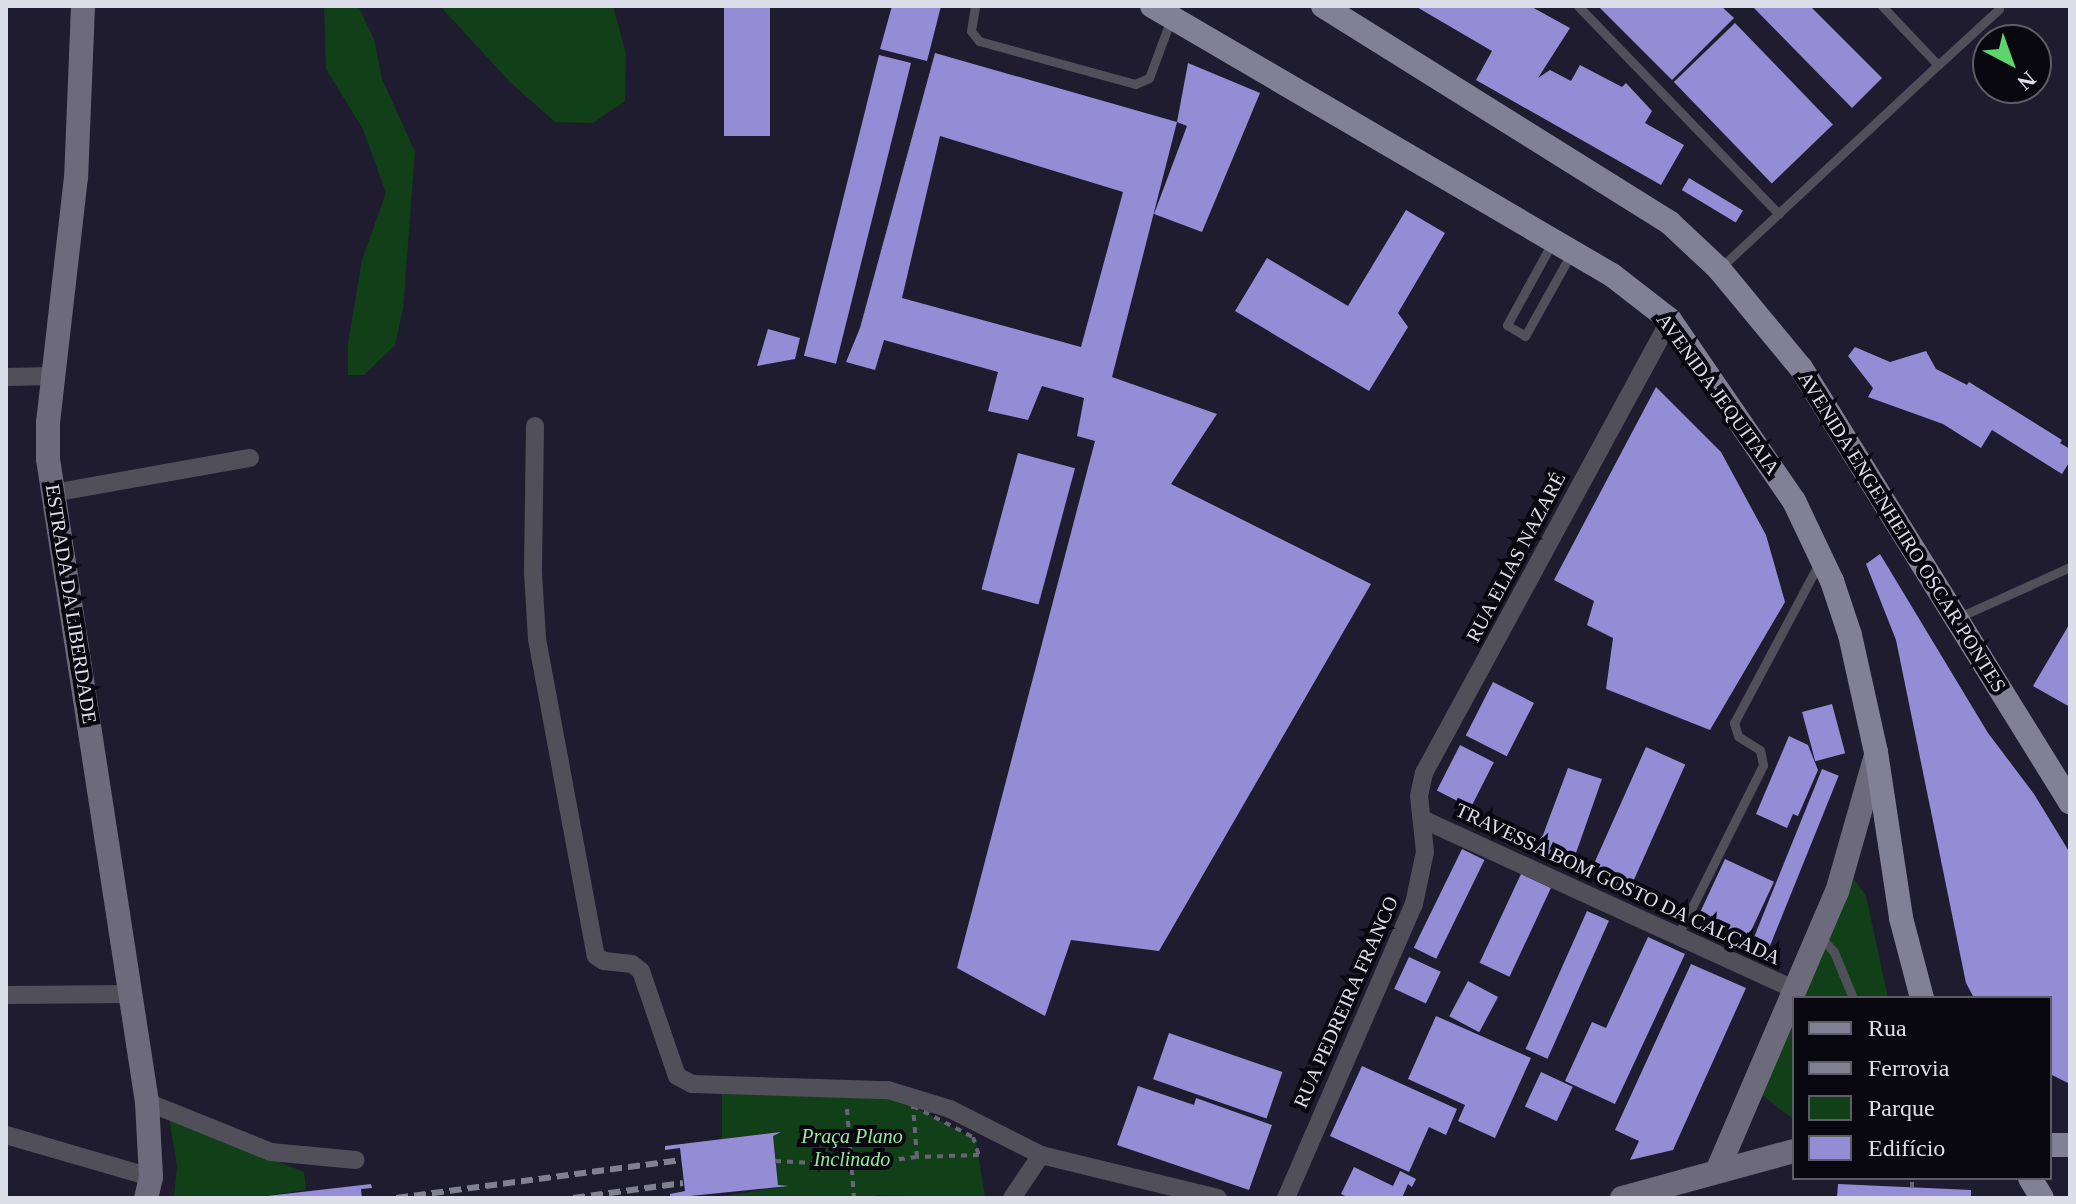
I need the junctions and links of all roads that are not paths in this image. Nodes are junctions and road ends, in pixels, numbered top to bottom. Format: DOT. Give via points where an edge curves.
graph roads {
  1 [pos="83,6"];
  2 [pos="975,6"];
  3 [pos="1323,6"];
  4 [pos="1578,6"];
  5 [pos="1882,6"];
  6 [pos="1999,9"];
  7 [pos="1162,13"];
  8 [pos="1938,65"];
  9 [pos="1779,214"];
  10 [pos="1563,246"];
  11 [pos="1719,269"];
  12 [pos="1670,320"];
  13 [pos="54,376"];
  14 [pos="6,377"];
  15 [pos="535,426"];
  16 [pos="250,458"];
  17 [pos="53,493"];
  18 [pos="1821,558"];
  19 [pos="2070,567"];
  20 [pos="1954,619"];
  21 [pos="1876,752"];
  22 [pos="2070,802"];
  23 [pos="1422,819"];
  24 [pos="1678,935"];
  25 [pos="1820,936"];
  26 [pos="1796,990"];
  27 [pos="132,994"];
  28 [pos="6,995"];
  29 [pos="1793,996"];
  30 [pos="1852,996"];
  31 [pos="1921,996"];
  32 [pos="1792,999"];
  33 [pos="147,1102"];
  34 [pos="6,1135"];
  35 [pos="1792,1151"];
  36 [pos="1041,1155"];
  37 [pos="356,1160"];
  38 [pos="1718,1169"];
  39 [pos="2031,1180"];
  40 [pos="148,1188"];
  41 [pos="1012,1198"];
  42 [pos="1218,1198"];
  43 [pos="1286,1198"];
  44 [pos="1622,1198"];
  45 [pos="2042,1198"];
  1 -- 13 [label="main road, ESTRADA DA LIBERDADE" via="76,177"];
  2 -- 7 [label="lane" via="971,31 979,41 1135,84 1149,78"];
  3 -- 11 [label="main road, AVENIDA ENGENHEIRO OSCAR PONTES" via="1670,223"];
  4 -- 9 [label="lane"];
  5 -- 8 [label="lane"];
  6 -- 8 [label="lane"];
  7 -- 10 [label="main road, AVENIDA JEQUITAIA"];
  8 -- 9 [label="lane"];
  9 -- 11 [label="lane"];
  10 -- 10 [label="lane" via="1525,336 1507,325"];
  10 -- 12 [label="main road, AVENIDA JEQUITAIA" via="1644,297"];
  11 -- 20 [label="main road, AVENIDA ENGENHEIRO OSCAR PONTES" via="1801,368"];
  12 -- 18 [label="main road, AVENIDA JEQUITAIA" via="1794,501"];
  12 -- 23 [label="street, RUA ELIAS NAZARÉ" via="1424,773"];
  13 -- 14 [label="street"];
  13 -- 17 [label="main road, ESTRADA DA LIBERDADE" via="48,422"];
  15 -- 36 [label="street" via="537,639 596,956 638,966 671,1067 692,1084 888,1090 926,1101"];
  16 -- 17 [label="street"];
  17 -- 27 [label="main road, ESTRADA DA LIBERDADE"];
  18 -- 21 [label="main road, AVENIDA JEQUITAIA" via="1850,635"];
  18 -- 24 [label="lane" via="1734,723 1738,736 1760,750 1763,765"];
  19 -- 20 [label="lane"];
  20 -- 22 [label="main road, AVENIDA ENGENHEIRO OSCAR PONTES"];
  21 -- 25 [label="main road" via="1858,826"];
  21 -- 31 [label="main road, AVENIDA JEQUITAIA" via="1901,918"];
  23 -- 24 [label="street, TRAVESSA BOM GOSTO DA CALÇADA"];
  23 -- 43 [label="street, RUA PEDREIRA FRANCO" via="1425,852 1414,904"];
  24 -- 26 [label="street, TRAVESSA BOM GOSTO DA CALÇADA"];
  25 -- 26 [label="main road"];
  25 -- 30 [label="lane" via="1834,952"];
  26 -- 29 [label="main road"];
  27 -- 28 [label="street"];
  27 -- 33 [label="main road, ESTRADA DA LIBERDADE"];
  32 -- 38 [label="main road"];
  33 -- 37 [label="street" via="271,1152"];
  33 -- 40 [label="main road, ESTRADA DA LIBERDADE"];
  34 -- 40 [label="street"];
  35 -- 38 [label="main road"];
  36 -- 41 [label="street"];
  36 -- 42 [label="street"];
  38 -- 44 [label="main road"];
  39 -- 45 [label="main road"];
}
